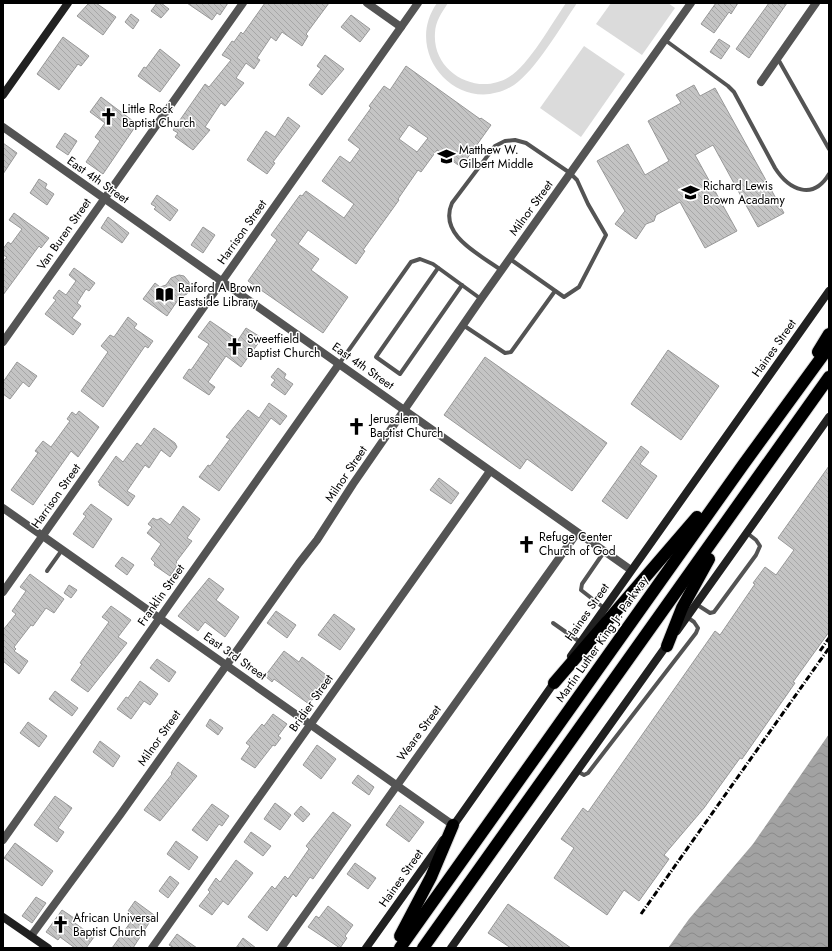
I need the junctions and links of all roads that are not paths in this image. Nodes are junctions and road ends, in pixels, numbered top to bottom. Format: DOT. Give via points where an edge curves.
graph roads {
  1 [pos="68,3"];
  2 [pos="243,3"];
  3 [pos="367,3"];
  4 [pos="418,3"];
  5 [pos="691,3"];
  6 [pos="816,3"];
  7 [pos="401,27"];
  8 [pos="665,40"];
  9 [pos="778,59"];
  10 [pos="761,82"];
  11 [pos="3,95"];
  12 [pos="3,127"];
  13 [pos="829,149"];
  14 [pos="570,173"];
  15 [pos="829,174"];
  16 [pos="104,198"];
  17 [pos="509,259"];
  18 [pos="438,268"];
  19 [pos="501,270"];
  20 [pos="221,281"];
  21 [pos="462,285"];
  22 [pos="555,291"];
  23 [pos="829,291"];
  24 [pos="481,299"];
  25 [pos="463,325"];
  26 [pos="829,334"];
  27 [pos="3,342"];
  28 [pos="829,347"];
  29 [pos="339,364"];
  30 [pos="829,377"];
  31 [pos="404,410"];
  32 [pos="829,417"];
  33 [pos="775,420"];
  34 [pos="742,465"];
  35 [pos="490,472"];
  36 [pos="740,504"];
  37 [pos="3,508"];
  38 [pos="577,533"];
  39 [pos="747,533"];
  40 [pos="43,536"];
  41 [pos="62,549"];
  42 [pos="604,552"];
  43 [pos="47,570"];
  44 [pos="631,570"];
  45 [pos="3,592"];
  46 [pos="696,604"];
  47 [pos="604,608"];
  48 [pos="687,617"];
  49 [pos="160,618"];
  50 [pos="553,623"];
  51 [pos="580,642"];
  52 [pos="667,646"];
  53 [pos="226,665"];
  54 [pos="554,683"];
  55 [pos="311,724"];
  56 [pos="577,771"];
  57 [pos="396,786"];
  58 [pos="453,825"];
  59 [pos="3,840"];
  60 [pos="3,917"];
  61 [pos="31,936"];
  62 [pos="42,947"];
  63 [pos="152,948"];
  64 [pos="281,948"];
  65 [pos="366,948"];
  66 [pos="393,948"];
  67 [pos="400,948"];
  68 [pos="423,948"];
  69 [pos="451,948"];
  1 -- 11 [label="street"];
  2 -- 16 [label="street, Van Buren Street"];
  3 -- 7 [label="street"];
  4 -- 7 [label="street, Harrison Street"];
  5 -- 8 [label="street, Milnor Street"];
  6 -- 9 [label="street"];
  7 -- 20 [label="street, Harrison Street"];
  8 -- 14 [label="street, Milnor Street"];
  8 -- 15 [label="lane" via="734,92 775,168 789,185 808,190 818,186"];
  9 -- 10 [label="street"];
  9 -- 13 [label="lane"];
  12 -- 16 [label="street, East 4th Street"];
  14 -- 17 [label="street, Milnor Street"];
  14 -- 19 [label="lane" via="526,143 505,141 495,146 452,203 448,210 448,221 459,240"];
  14 -- 22 [label="lane" via="577,180 606,234 579,287 564,298"];
  16 -- 20 [label="street, East 4th Street"];
  16 -- 27 [label="street, Van Buren Street"];
  17 -- 19 [label="street, Milnor Street"];
  17 -- 22 [label="lane"];
  18 -- 21 [label="lane"];
  18 -- 21 [label="lane" via="376,357 400,374"];
  18 -- 29 [label="lane" via="420,259 411,262"];
  19 -- 24 [label="street, Milnor Street"];
  20 -- 29 [label="street, East 4th Street"];
  20 -- 40 [label="street, Harrison Street"];
  21 -- 24 [label="lane"];
  22 -- 25 [label="lane" via="511,352 505,353"];
  23 -- 44 [label="street, Haines Street"];
  24 -- 25 [label="street, Milnor Street"];
  25 -- 31 [label="street, Milnor Street"];
  26 -- 33 [label="highway"];
  28 -- 33 [label="highway, Martin Luther King Jr. Parkway"];
  29 -- 31 [label="street, East 4th Street"];
  29 -- 49 [label="street, Franklin Street"];
  30 -- 36 [label="highway"];
  31 -- 35 [label="street, East 4th Street"];
  31 -- 53 [label="street, Milnor Street" via="317,540"];
  32 -- 39 [label="street"];
  33 -- 34 [label="highway, Martin Luther King Jr. Parkway"];
  34 -- 54 [label="highway"];
  34 -- 67 [label="highway, Martin Luther King Jr. Parkway"];
  35 -- 38 [label="street, East 4th Street"];
  35 -- 55 [label="street, Bridier Street"];
  36 -- 52 [label="highway" via="682,608"];
  36 -- 68 [label="highway"];
  37 -- 40 [label="street, East 3rd Street"];
  38 -- 42 [label="street, East 4th Street"];
  38 -- 57 [label="street, Weare Street"];
  39 -- 46 [label="street"];
  39 -- 46 [label="lane" via="760,546 751,561 714,612 710,613"];
  40 -- 41 [label="street, East 3rd Street"];
  40 -- 45 [label="street, Harrison Street"];
  41 -- 43 [label="lane"];
  41 -- 49 [label="street, East 3rd Street"];
  42 -- 44 [label="street, East 4th Street"];
  42 -- 47 [label="lane" via="582,584 581,590"];
  44 -- 47 [label="street, Haines Street"];
  46 -- 48 [label="street"];
  47 -- 51 [label="street, Haines Street"];
  48 -- 52 [label="street"];
  48 -- 56 [label="lane" via="698,628 696,633 588,773 584,775"];
  49 -- 53 [label="street, East 3rd Street"];
  49 -- 59 [label="street, Franklin Street"];
  50 -- 51 [label="lane"];
  51 -- 54 [label="street, Haines Street"];
  52 -- 56 [label="street"];
  53 -- 55 [label="street, East 3rd Street"];
  53 -- 61 [label="street, Milnor Street"];
  54 -- 58 [label="street, Haines Street"];
  55 -- 57 [label="street, East 3rd Street"];
  55 -- 63 [label="street, Bridier Street"];
  56 -- 69 [label="street"];
  57 -- 58 [label="street, East 3rd Street"];
  57 -- 64 [label="street, Weare Street"];
  58 -- 65 [label="street, Haines Street"];
  58 -- 66 [label="highway" via="426,888"];
  60 -- 61 [label="street"];
  61 -- 62 [label="street"];
}
